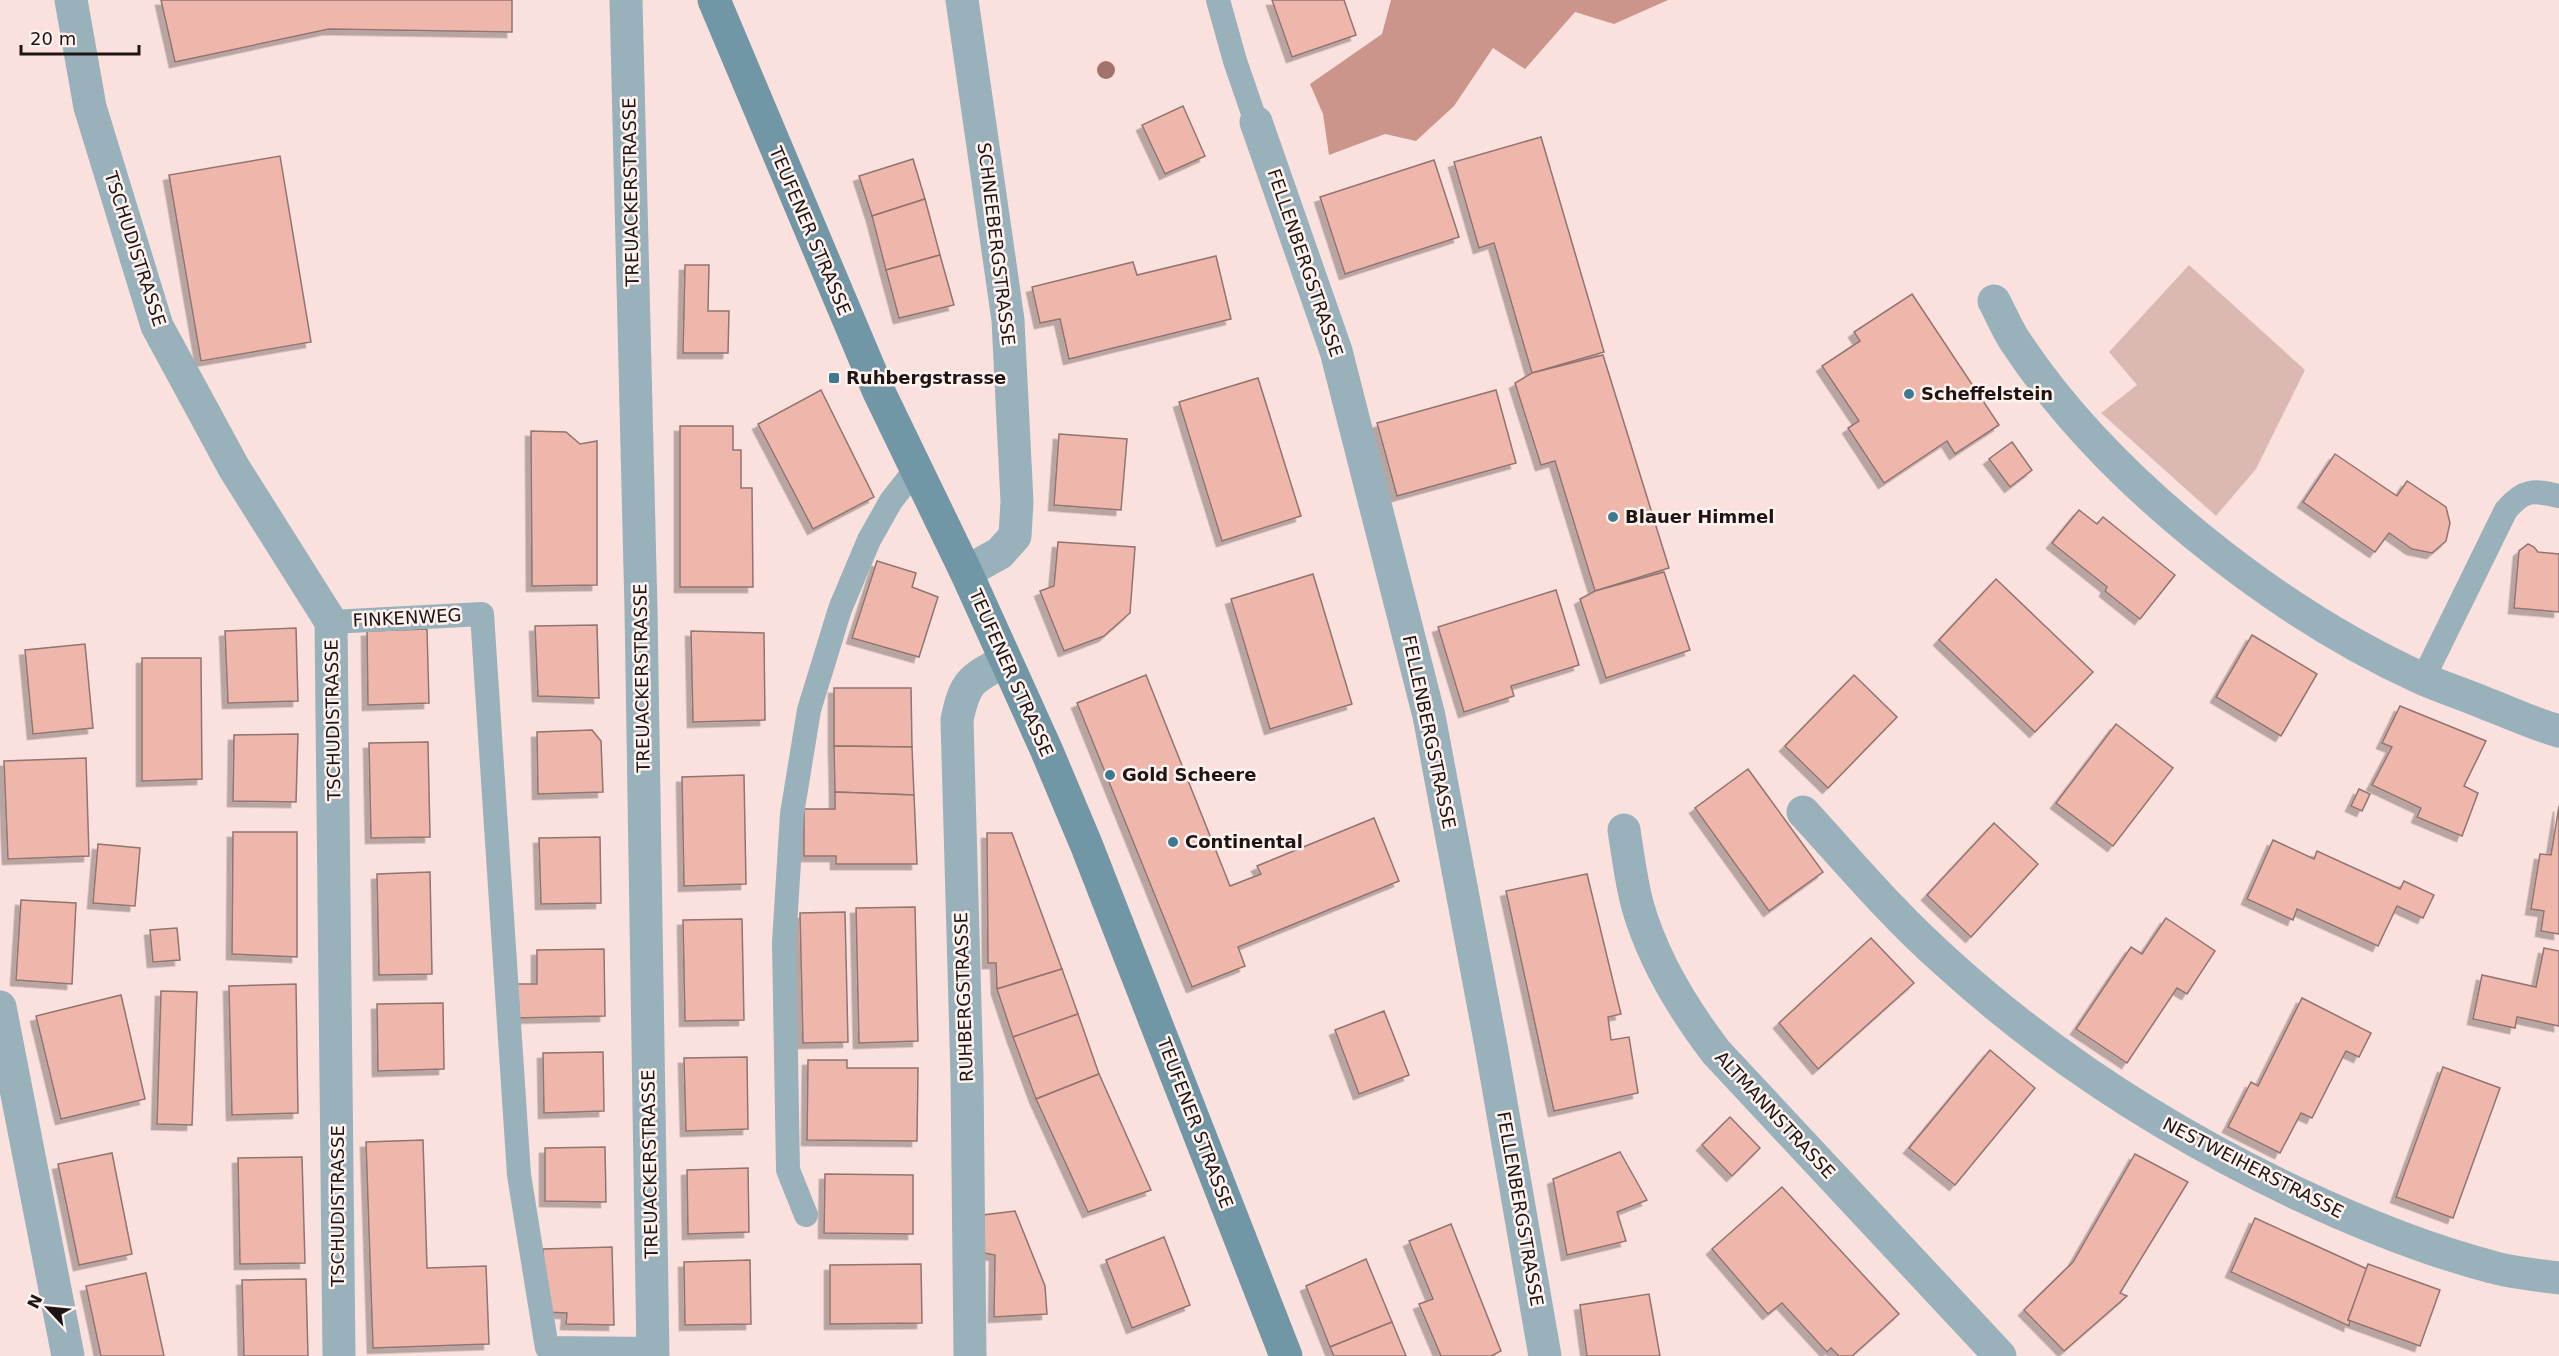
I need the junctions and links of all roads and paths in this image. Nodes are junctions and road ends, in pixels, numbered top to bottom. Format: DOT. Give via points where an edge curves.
graph roads {
  1 [pos="71,0"];
  2 [pos="626,0"];
  3 [pos="714,0"];
  4 [pos="962,0"];
  5 [pos="1218,0"];
  6 [pos="1256,122"];
  7 [pos="1994,301"];
  8 [pos="916,469"];
  9 [pos="2559,496"];
  10 [pos="966,572"];
  11 [pos="332,622"];
  12 [pos="1005,661"];
  13 [pos="2423,679"];
  14 [pos="2559,731"];
  15 [pos="1803,812"];
  16 [pos="1624,830"];
  17 [pos="0,1007"];
  18 [pos="806,1215"];
  19 [pos="2559,1278"];
  20 [pos="653,1352"];
  21 [pos="68,1356"];
  22 [pos="339,1356"];
  23 [pos="970,1356"];
  24 [pos="1286,1356"];
  25 [pos="1545,1356"];
  26 [pos="2000,1356"];
  1 -- 11 [label="street, TSCHUDISTRASSE" via="90,107 157,326 234,468"];
  2 -- 20 [label="street, TREUACKERSTRASSE" via="642,610"];
  3 -- 8 [label="main road, TEUFENER STRASSE" via="859,346"];
  4 -- 10 [label="street, SCHNEEBERGSTRASSE" via="1008,320 1017,502 1015,536 1000,553"];
  5 -- 6 [label="lane"];
  6 -- 25 [label="street, FELLENBERGSTRASSE" via="1336,351 1429,716"];
  7 -- 13 [label="street" via="2013,339 2046,385 2111,456 2179,521 2295,606"];
  8 -- 10 [label="main road, TEUFENER STRASSE"];
  8 -- 18 [label="lane" via="891,501 869,540 840,609 809,710 792,814 784,942 788,1170"];
  9 -- 13 [label="lane" via="2529,492 2520,495 2506,510"];
  10 -- 12 [label="main road, TEUFENER STRASSE"];
  11 -- 20 [label="lane, FINKENWEG" via="482,614 519,1175 548,1348"];
  11 -- 22 [label="street, TSCHUDISTRASSE"];
  12 -- 23 [label="street, RUHBERGSTRASSE" via="974,677 962,695 957,720"];
  12 -- 24 [label="main road, TEUFENER STRASSE" via="1086,844"];
  13 -- 14 [label="street"];
  15 -- 19 [label="street, NESTWEIHERSTRASSE" via="1944,960 2062,1057 2175,1131 2246,1169 2388,1234 2494,1268"];
  16 -- 26 [label="street, ALTMANNSTRASSE" via="1638,906 1654,949 1697,1026 1716,1052"];
  17 -- 21 [label="street"];
}
